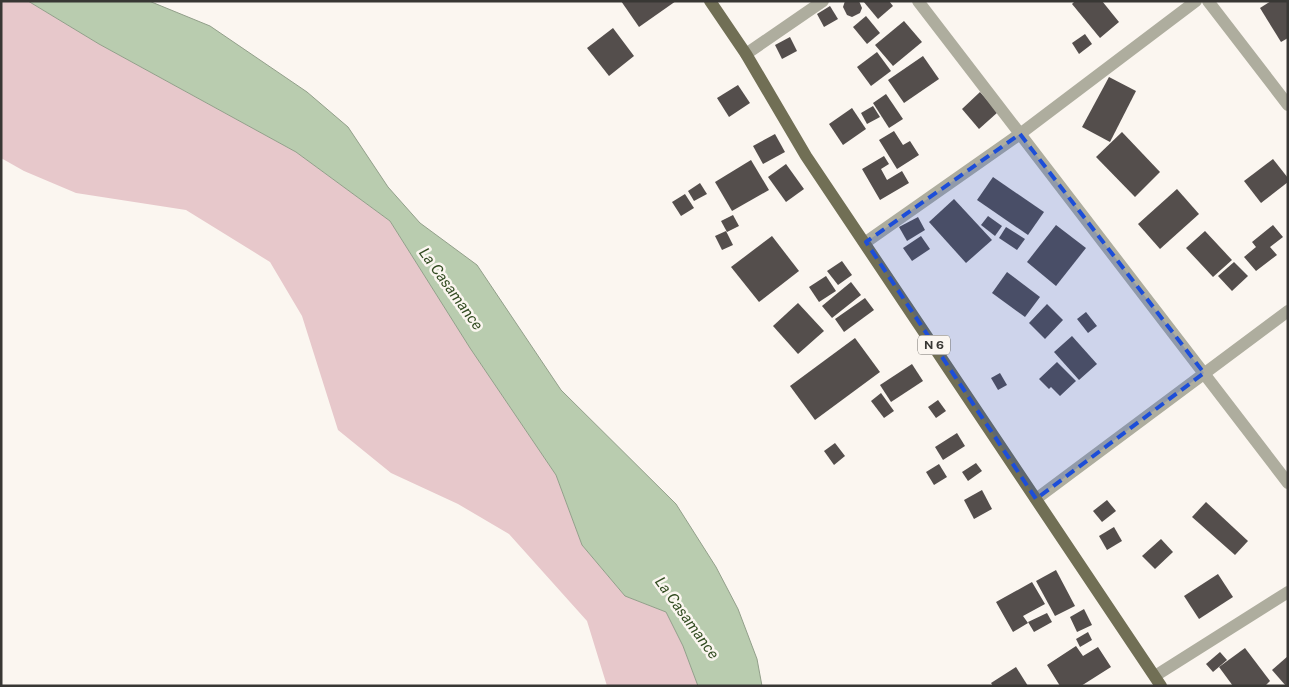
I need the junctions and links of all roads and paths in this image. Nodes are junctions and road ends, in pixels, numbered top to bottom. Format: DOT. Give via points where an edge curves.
graph roads {
  1 [pos="710,1"];
  2 [pos="823,1"];
  3 [pos="918,1"];
  4 [pos="1196,1"];
  5 [pos="1208,1"];
  6 [pos="746,54"];
  7 [pos="1288,105"];
  8 [pos="1020,134"];
  9 [pos="866,242"];
  10 [pos="1288,311"];
  11 [pos="1204,373"];
  12 [pos="1288,483"];
  13 [pos="1036,499"];
  14 [pos="1288,592"];
  15 [pos="1158,681"];
  1 -- 6 [label="main road, N 6"];
  2 -- 6 [label="street"];
  3 -- 8 [label="street"];
  4 -- 8 [label="street"];
  5 -- 7 [label="street"];
  6 -- 9 [label="main road, N 6" via="806,156"];
  8 -- 9 [label="street"];
  8 -- 11 [label="street"];
  9 -- 13 [label="main road, N 6"];
  10 -- 11 [label="street"];
  11 -- 12 [label="street"];
  11 -- 13 [label="street"];
  13 -- 15 [label="main road, N 6"];
  14 -- 15 [label="street"];
}
